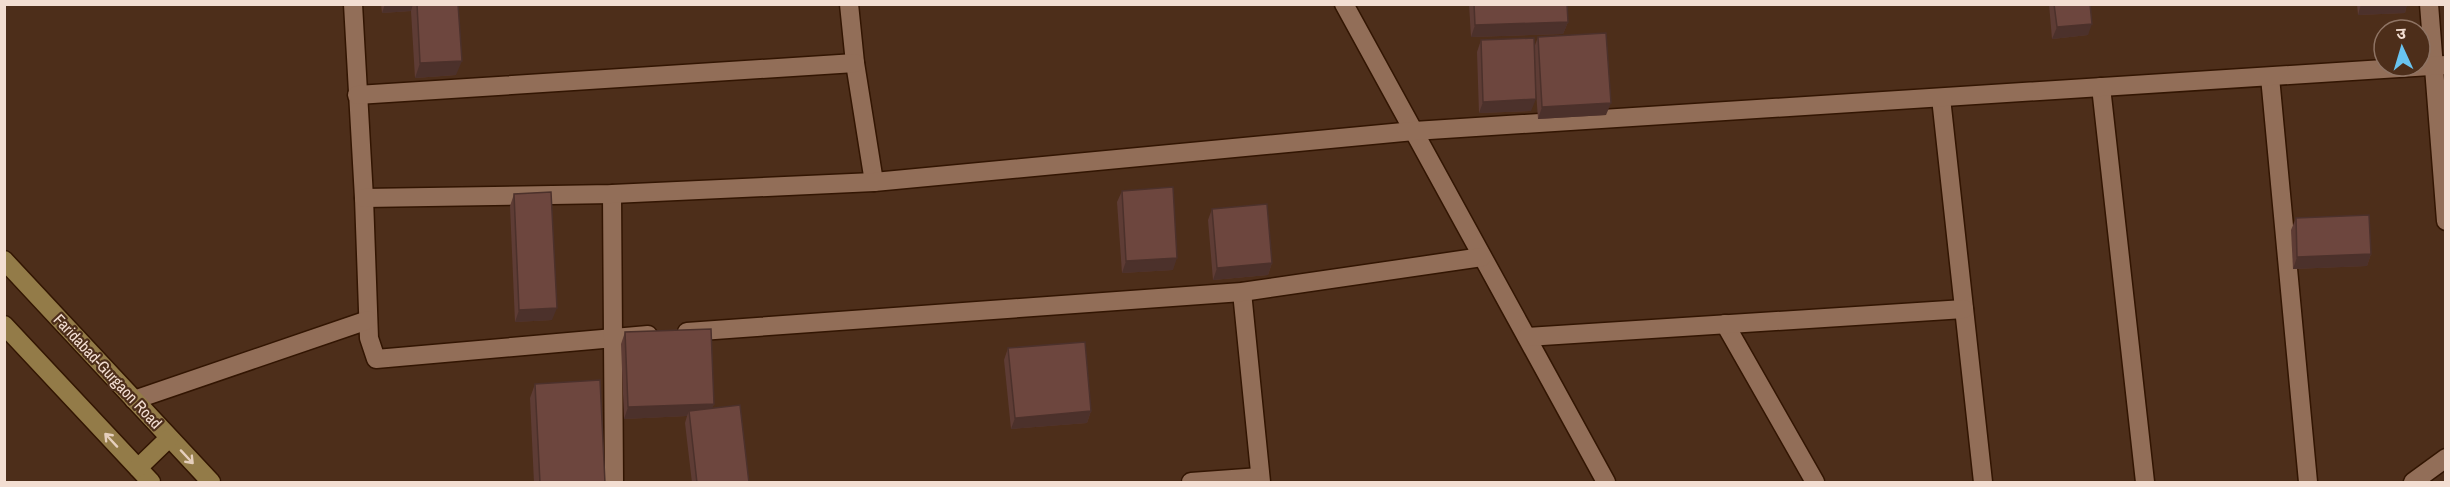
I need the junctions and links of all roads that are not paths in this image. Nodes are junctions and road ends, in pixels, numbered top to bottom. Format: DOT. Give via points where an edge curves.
graph roads {
  1 [pos="352,4"];
  2 [pos="1344,4"];
  3 [pos="2429,4"];
  4 [pos="850,5"];
  5 [pos="855,63"];
  6 [pos="2439,65"];
  7 [pos="2270,77"];
  8 [pos="2102,87"];
  9 [pos="357,95"];
  10 [pos="1941,98"];
  11 [pos="1414,131"];
  12 [pos="874,182"];
  13 [pos="612,194"];
  14 [pos="364,198"];
  15 [pos="2445,222"];
  16 [pos="1482,257"];
  17 [pos="4,260"];
  18 [pos="1242,292"];
  19 [pos="1964,309"];
  20 [pos="368,320"];
  21 [pos="4,324"];
  22 [pos="1725,324"];
  23 [pos="612,337"];
  24 [pos="1527,337"];
  25 [pos="134,400"];
  26 [pos="169,438"];
  27 [pos="2445,458"];
  28 [pos="138,468"];
  29 [pos="1260,480"];
  30 [pos="151,483"];
  31 [pos="211,483"];
  32 [pos="614,483"];
  33 [pos="1191,483"];
  34 [pos="1606,483"];
  35 [pos="1815,483"];
  36 [pos="1983,483"];
  37 [pos="2145,483"];
  38 [pos="2308,483"];
  39 [pos="2413,483"];
  1 -- 9 [label="street"];
  2 -- 11 [label="street"];
  3 -- 6 [label="street"];
  4 -- 5 [label="street"];
  5 -- 9 [label="street"];
  5 -- 12 [label="street"];
  6 -- 7 [label="street"];
  6 -- 15 [label="street"];
  7 -- 8 [label="street"];
  7 -- 38 [label="street"];
  8 -- 10 [label="street"];
  8 -- 37 [label="street"];
  9 -- 14 [label="street"];
  10 -- 11 [label="street"];
  10 -- 19 [label="street"];
  11 -- 12 [label="street"];
  11 -- 16 [label="street"];
  12 -- 13 [label="street"];
  13 -- 14 [label="street"];
  13 -- 23 [label="street"];
  14 -- 20 [label="street"];
  16 -- 18 [label="street"];
  16 -- 24 [label="street"];
  17 -- 25 [label="main road, Faridabad-Gurgaon Road"];
  18 -- 23 [label="street"];
  18 -- 29 [label="street"];
  19 -- 22 [label="street"];
  19 -- 36 [label="street"];
  20 -- 23 [label="street" via="376,359"];
  20 -- 25 [label="street"];
  28 -- 21 [label="main road, one-way"];
  22 -- 24 [label="street"];
  22 -- 35 [label="street"];
  23 -- 32 [label="street"];
  24 -- 34 [label="street"];
  25 -- 26 [label="main road, Faridabad-Gurgaon Road"];
  26 -- 28 [label="main road"];
  26 -- 31 [label="main road, Faridabad-Gurgaon Road, one-way"];
  27 -- 39 [label="street"];
  28 -- 30 [label="main road"];
  29 -- 33 [label="street"];
}
